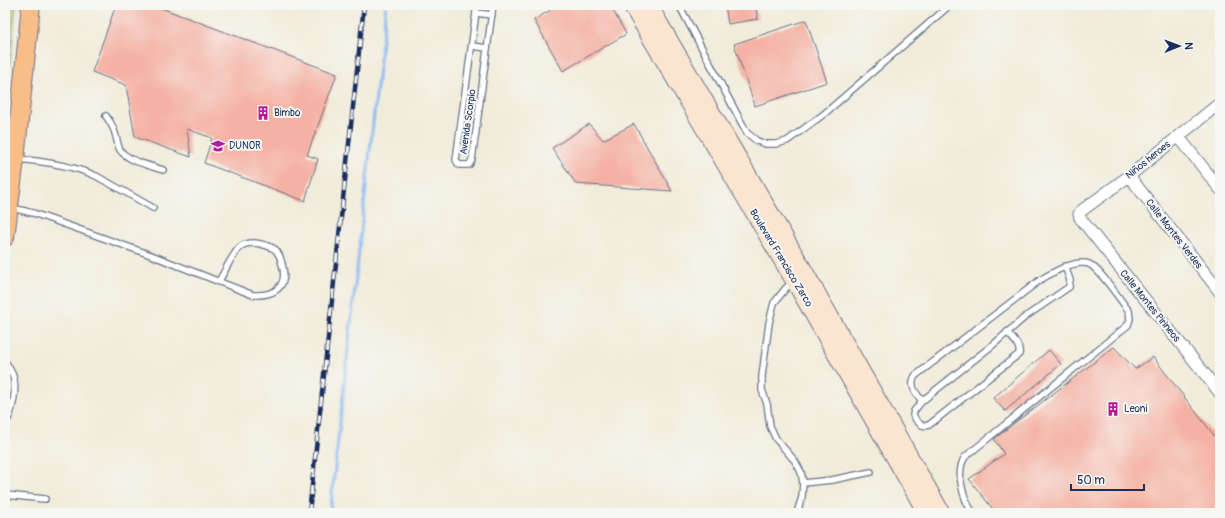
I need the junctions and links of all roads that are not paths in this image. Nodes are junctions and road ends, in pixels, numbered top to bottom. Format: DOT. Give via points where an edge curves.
graph roads {
  1 [pos="31,5"];
  2 [pos="477,5"];
  3 [pos="493,5"];
  4 [pos="631,5"];
  5 [pos="649,5"];
  6 [pos="679,5"];
  7 [pos="950,5"];
  8 [pos="476,13"];
  9 [pos="492,14"];
  10 [pos="673,45"];
  11 [pos="472,46"];
  12 [pos="487,48"];
  13 [pos="660,54"];
  14 [pos="1220,103"];
  15 [pos="106,116"];
  16 [pos="1178,136"];
  17 [pos="10,159"];
  18 [pos="163,170"];
  19 [pos="1129,176"];
  20 [pos="1220,190"];
  21 [pos="153,208"];
  22 [pos="1080,218"];
  23 [pos="6,219"];
  24 [pos="1065,266"];
  25 [pos="793,269"];
  26 [pos="219,281"];
  27 [pos="1220,292"];
  28 [pos="822,316"];
  29 [pos="1007,332"];
  30 [pos="5,361"];
  31 [pos="1220,393"];
  32 [pos="922,401"];
  33 [pos="5,423"];
  34 [pos="895,443"];
  35 [pos="872,472"];
  36 [pos="803,483"];
  37 [pos="5,495"];
  38 [pos="45,499"];
  39 [pos="798,513"];
  40 [pos="926,513"];
  41 [pos="942,513"];
  42 [pos="973,513"];
  1 -- 17 [label="main road"];
  2 -- 8 [label="lane, Avenida Scorpio"];
  3 -- 9 [label="lane, Avenida Scorpio"];
  4 -- 13 [label="main road, Boulevard Francisco Zarco"];
  5 -- 10 [label="main road, Boulevard Francisco Zarco"];
  6 -- 7 [label="lane" via="747,133 757,141 776,144 787,141 824,114"];
  8 -- 9 [label="lane"];
  8 -- 11 [label="lane, Avenida Scorpio"];
  9 -- 12 [label="lane, Avenida Scorpio"];
  10 -- 13 [label="main road"];
  10 -- 25 [label="main road, Boulevard Francisco Zarco"];
  11 -- 12 [label="lane"];
  11 -- 12 [label="lane, Avenida Scorpio" via="456,160 459,165 469,165 472,160"];
  13 -- 25 [label="main road, Boulevard Francisco Zarco"];
  14 -- 16 [label="street, Niños heroes"];
  15 -- 18 [label="lane" via="115,131 120,149 126,156"];
  16 -- 19 [label="street, Niños heroes"];
  16 -- 20 [label="street"];
  17 -- 21 [label="lane" via="54,164 85,172"];
  17 -- 23 [label="main road"];
  19 -- 22 [label="street, Niños heroes" via="1081,211"];
  19 -- 27 [label="street, Calle Montes Verdes"];
  22 -- 31 [label="street, Calle Montes Pirineos"];
  23 -- 26 [label="lane" via="47,218"];
  24 -- 29 [label="lane" via="1070,280 1069,287"];
  24 -- 32 [label="lane" via="1040,280 915,376 913,388"];
  24 -- 42 [label="lane" via="1085,263 1094,267 1129,311 1130,323 965,457 961,465 962,484 968,506"];
  25 -- 28 [label="main road, Boulevard Francisco Zarco"];
  25 -- 28 [label="main road, Boulevard Francisco Zarco"];
  25 -- 36 [label="lane" via="786,288 774,304 769,323 762,390 770,426 776,439 801,472"];
  26 -- 26 [label="lane" via="239,247 258,244 268,246 279,254 283,266 283,282 281,287 268,294 253,294"];
  28 -- 34 [label="main road, Boulevard Francisco Zarco"];
  29 -- 32 [label="lane"];
  29 -- 32 [label="lane" via="1020,348 1019,354 925,426 913,415"];
  30 -- 33 [label="lane" via="14,382 11,412"];
  34 -- 40 [label="main road, Boulevard Francisco Zarco"];
  34 -- 41 [label="main road, Boulevard Francisco Zarco"];
  35 -- 36 [label="lane"];
  36 -- 39 [label="lane"];
  37 -- 38 [label="lane"];
}
